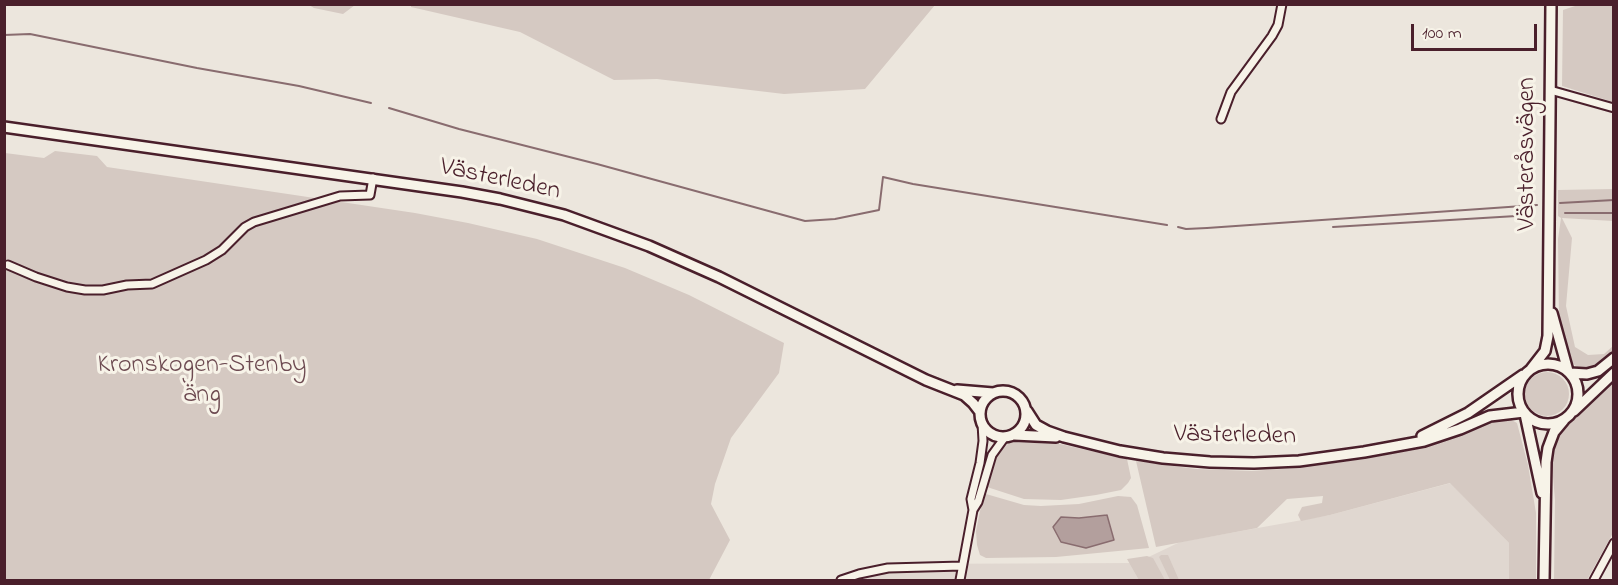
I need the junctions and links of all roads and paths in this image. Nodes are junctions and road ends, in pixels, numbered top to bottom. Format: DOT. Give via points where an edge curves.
graph roads {
  1 [pos="1282,4"];
  2 [pos="1553,5"];
  3 [pos="1550,90"];
  4 [pos="1614,108"];
  5 [pos="1221,118"];
  6 [pos="4,127"];
  7 [pos="373,178"];
  8 [pos="8,265"];
  9 [pos="1550,304"];
  10 [pos="1614,358"];
  11 [pos="1529,371"];
  12 [pos="1569,373"];
  13 [pos="1614,373"];
  14 [pos="953,389"];
  15 [pos="993,393"];
  16 [pos="1027,411"];
  17 [pos="980,412"];
  18 [pos="1524,413"];
  19 [pos="1567,417"];
  20 [pos="982,423"];
  21 [pos="1010,436"];
  22 [pos="1064,437"];
  23 [pos="1406,443"];
  24 [pos="1544,504"];
  25 [pos="972,510"];
  26 [pos="1614,543"];
  27 [pos="962,566"];
  28 [pos="841,580"];
  29 [pos="960,580"];
  30 [pos="1544,580"];
  31 [pos="1594,580"];
  1 -- 5 [label="street" via="1278,25 1232,92"];
  2 -- 3 [label="main road, Västeråsvägen"];
  3 -- 4 [label="street"];
  3 -- 9 [label="main road, Västeråsvägen"];
  6 -- 7 [label="main road, Västerleden"];
  7 -- 8 [label="street" via="370,195 340,196 254,222 206,260 152,284 85,290 36,278"];
  7 -- 14 [label="main road, Västerleden" via="500,199 621,234 701,268 916,375"];
  9 -- 11 [label="main road, Västeråsvägen" via="1547,345"];
  9 -- 12 [label="main road, Västeråsvägen"];
  10 -- 12 [label="main road" via="1598,371"];
  11 -- 12 [label="main road" via="1550,364"];
  11 -- 18 [label="main road" via="1518,391"];
  11 -- 23 [label="main road, Västerleden" via="1468,413"];
  12 -- 19 [label="main road" via="1578,394"];
  13 -- 19 [label="main road"];
  14 -- 15 [label="main road, Västerleden"];
  14 -- 17 [label="main road, Västerleden"];
  15 -- 16 [label="main road" via="1015,394"];
  15 -- 17 [label="main road"];
  16 -- 21 [label="main road" via="1025,423"];
  16 -- 22 [label="main road, Västerleden" via="1041,428"];
  17 -- 20 [label="main road"];
  18 -- 19 [label="main road" via="1546,424"];
  18 -- 23 [label="main road, Västerleden" via="1490,416 1433,438"];
  18 -- 24 [label="main road"];
  19 -- 24 [label="main road" via="1554,432 1548,448"];
  20 -- 21 [label="main road" via="991,434"];
  20 -- 25 [label="street" via="983,441"];
  21 -- 22 [label="main road, Västerleden"];
  21 -- 25 [label="street" via="992,455"];
  22 -- 23 [label="main road, Västerleden" via="1163,458 1254,463 1299,461"];
  24 -- 30 [label="main road"];
  25 -- 27 [label="street"];
  26 -- 31 [label="street"];
  27 -- 28 [label="street" via="888,568"];
  27 -- 29 [label="street"];
}
